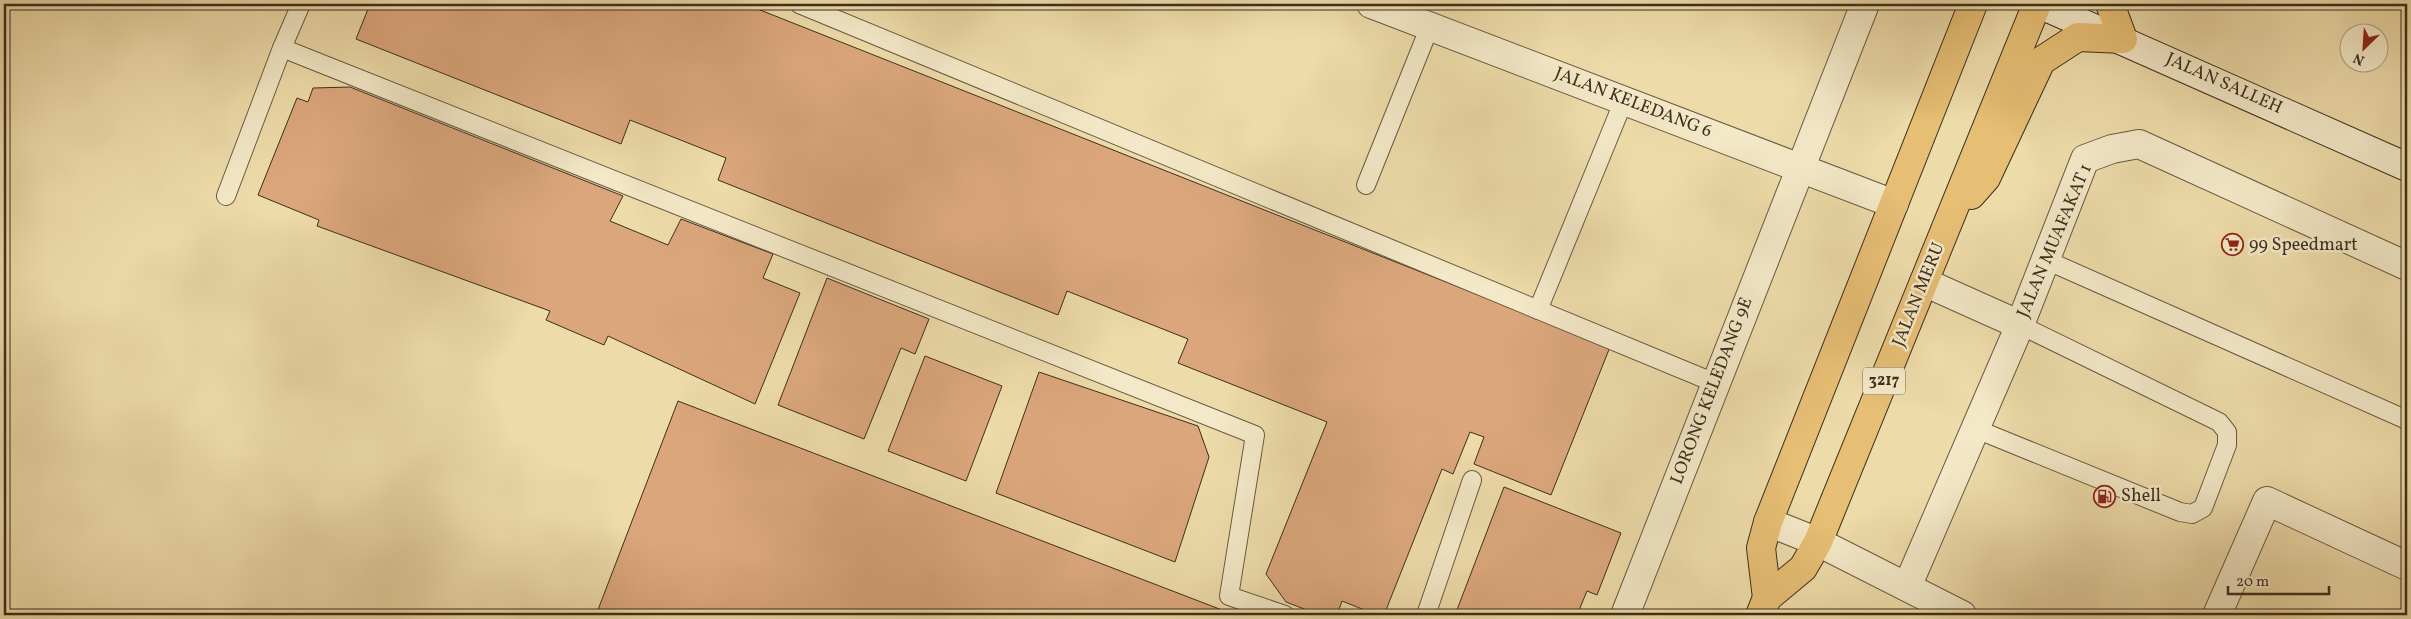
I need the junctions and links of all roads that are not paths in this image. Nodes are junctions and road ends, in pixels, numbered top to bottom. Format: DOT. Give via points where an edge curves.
graph roads {
  1 [pos="301,4"];
  2 [pos="800,4"];
  3 [pos="1371,4"];
  4 [pos="1865,4"];
  5 [pos="1972,4"];
  6 [pos="2038,4"];
  7 [pos="2110,4"];
  8 [pos="1430,26"];
  9 [pos="2123,39"];
  10 [pos="282,48"];
  11 [pos="1624,100"];
  12 [pos="1800,167"];
  13 [pos="2407,167"];
  14 [pos="1366,185"];
  15 [pos="226,196"];
  16 [pos="1894,204"];
  17 [pos="1950,219"];
  18 [pos="2046,260"];
  19 [pos="2407,266"];
  20 [pos="1924,282"];
  21 [pos="1538,310"];
  22 [pos="2020,325"];
  23 [pos="1715,383"];
  24 [pos="2407,420"];
  25 [pos="1976,429"];
  26 [pos="1472,480"];
  27 [pos="1768,522"];
  28 [pos="1818,542"];
  29 [pos="2407,566"];
  30 [pos="1907,587"];
  31 [pos="1763,607"];
  32 [pos="1284,615"];
  33 [pos="1426,615"];
  34 [pos="1625,615"];
  35 [pos="1962,615"];
  36 [pos="2217,615"];
  1 -- 10 [label="lane"];
  2 -- 21 [label="lane"];
  3 -- 8 [label="street, JALAN KELEDANG 6"];
  4 -- 12 [label="street, LORONG KELEDANG 9E"];
  5 -- 16 [label="main road, JALAN MERU / 3217"];
  6 -- 9 [label="street, JALAN SALLEH"];
  6 -- 17 [label="main road, JALAN MERU / 3217"];
  7 -- 9 [label="main road"];
  8 -- 11 [label="street, JALAN KELEDANG 6"];
  8 -- 14 [label="lane"];
  9 -- 13 [label="street, JALAN SALLEH"];
  9 -- 17 [label="main road" via="2078,37 2041,61 1986,178"];
  10 -- 15 [label="lane"];
  10 -- 32 [label="lane" via="1254,435 1229,596"];
  11 -- 12 [label="street, JALAN KELEDANG 6"];
  11 -- 21 [label="lane"];
  12 -- 16 [label="street, JALAN KELEDANG 6"];
  12 -- 23 [label="street, LORONG KELEDANG 9E"];
  16 -- 27 [label="main road, JALAN MERU / 3217"];
  17 -- 20 [label="main road, JALAN MERU / 3217"];
  18 -- 19 [label="street, JALAN MUAFAKAT 1" via="2085,159 2139,144"];
  18 -- 22 [label="street, JALAN MUAFAKAT 1"];
  18 -- 24 [label="lane"];
  20 -- 22 [label="street"];
  20 -- 28 [label="main road, JALAN MERU / 3217"];
  21 -- 23 [label="lane"];
  22 -- 25 [label="street, JALAN MUAFAKAT 1"];
  22 -- 25 [label="lane" via="2219,422 2227,432 2228,445 2202,508 2192,514 2180,512"];
  23 -- 34 [label="street, LORONG KELEDANG 9E"];
  25 -- 30 [label="street, JALAN MUAFAKAT 1"];
  26 -- 33 [label="lane"];
  27 -- 28 [label="street"];
  27 -- 31 [label="main road, JALAN MERU / 3217" via="1761,548"];
  28 -- 30 [label="street"];
  28 -- 31 [label="main road, JALAN MERU / 3217" via="1803,568"];
  29 -- 36 [label="street" via="2267,501"];
  30 -- 35 [label="street"];
}
